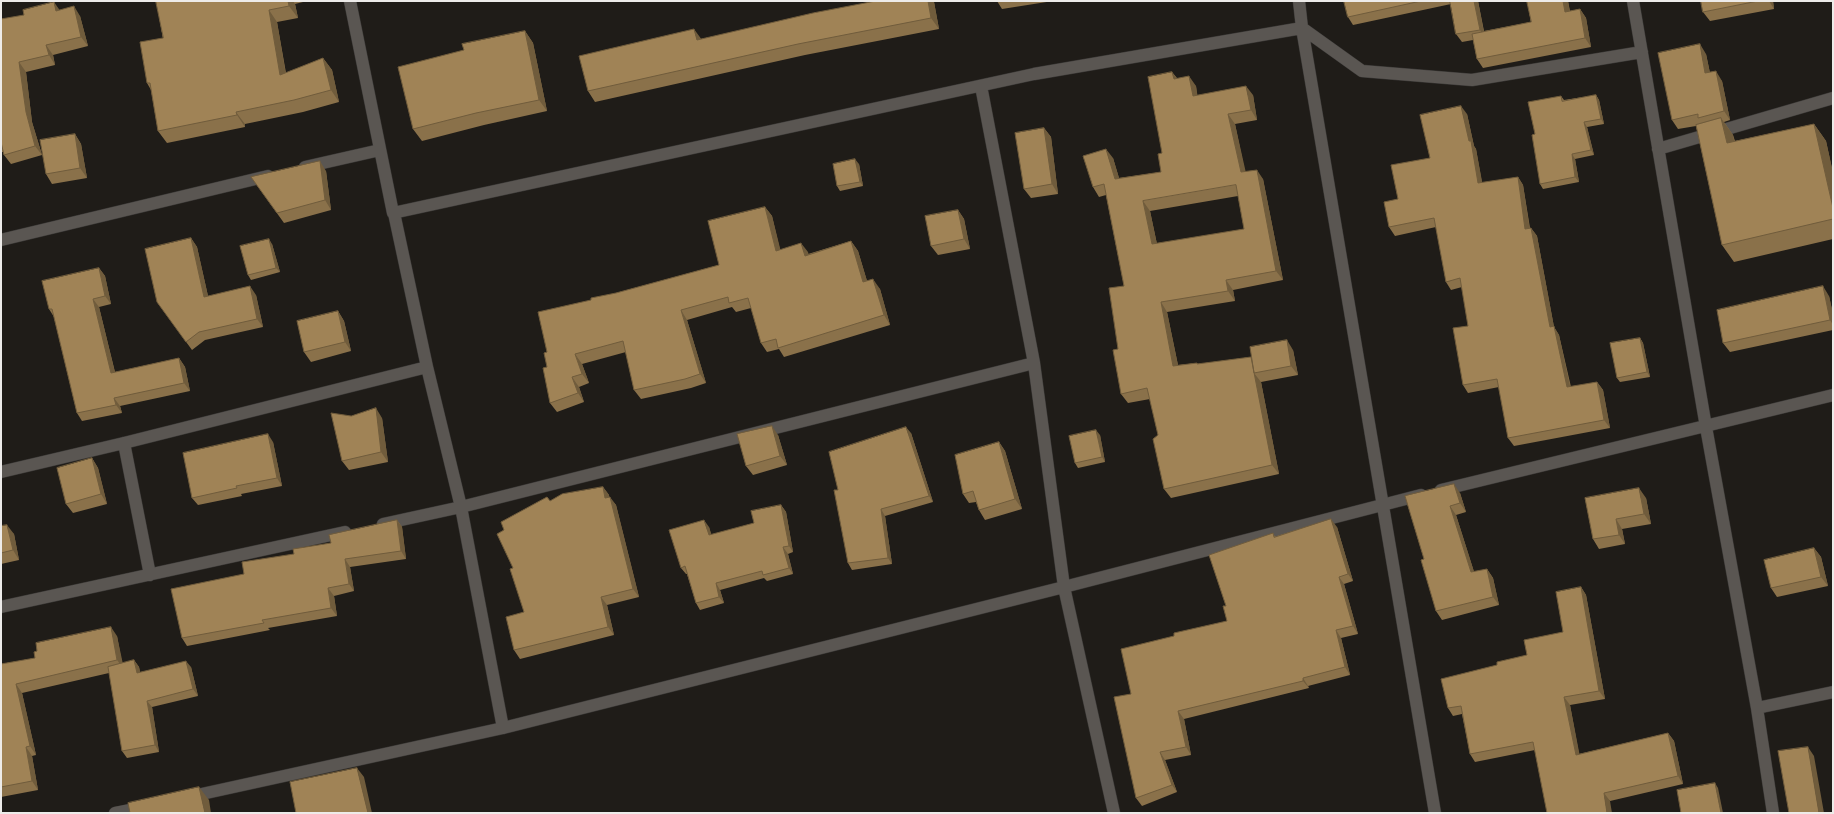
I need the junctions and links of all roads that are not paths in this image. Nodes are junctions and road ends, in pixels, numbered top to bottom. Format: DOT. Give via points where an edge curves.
graph roads {
  1 [pos="350,1"];
  2 [pos="1299,1"];
  3 [pos="1633,1"];
  4 [pos="1302,28"];
  5 [pos="1642,52"];
  6 [pos="981,86"];
  7 [pos="1833,98"];
  8 [pos="1658,149"];
  9 [pos="380,150"];
  10 [pos="295,170"];
  11 [pos="280,174"];
  12 [pos="394,213"];
  13 [pos="1,240"];
  14 [pos="1034,363"];
  15 [pos="427,367"];
  16 [pos="1833,395"];
  17 [pos="1706,427"];
  18 [pos="124,443"];
  19 [pos="1,472"];
  20 [pos="1384,504"];
  21 [pos="461,507"];
  22 [pos="375,526"];
  23 [pos="360,529"];
  24 [pos="150,575"];
  25 [pos="1064,587"];
  26 [pos="1,607"];
  27 [pos="1833,692"];
  28 [pos="1757,708"];
  29 [pos="503,728"];
  30 [pos="176,800"];
  31 [pos="153,805"];
  32 [pos="115,813"];
  33 [pos="1114,813"];
  34 [pos="1435,813"];
  35 [pos="1773,813"];
  1 -- 9 [label="street"];
  2 -- 4 [label="street"];
  3 -- 5 [label="street"];
  4 -- 5 [label="street" via="1362,71 1472,80"];
  4 -- 6 [label="street" via="1034,74"];
  4 -- 20 [label="street"];
  5 -- 8 [label="street"];
  6 -- 12 [label="street"];
  6 -- 14 [label="street"];
  7 -- 8 [label="street"];
  8 -- 17 [label="street"];
  9 -- 10 [label="street"];
  9 -- 12 [label="street"];
  11 -- 13 [label="street"];
  12 -- 15 [label="street"];
  14 -- 21 [label="street"];
  14 -- 25 [label="street"];
  15 -- 18 [label="street"];
  15 -- 21 [label="street"];
  16 -- 17 [label="street"];
  17 -- 20 [label="street"];
  17 -- 28 [label="street"];
  18 -- 19 [label="street"];
  18 -- 24 [label="street"];
  20 -- 25 [label="street"];
  20 -- 34 [label="street"];
  21 -- 22 [label="street"];
  21 -- 29 [label="street"];
  23 -- 24 [label="street"];
  24 -- 26 [label="street"];
  25 -- 29 [label="street"];
  25 -- 33 [label="street"];
  27 -- 28 [label="street"];
  28 -- 35 [label="street"];
  29 -- 30 [label="street"];
  31 -- 32 [label="street"];
}
